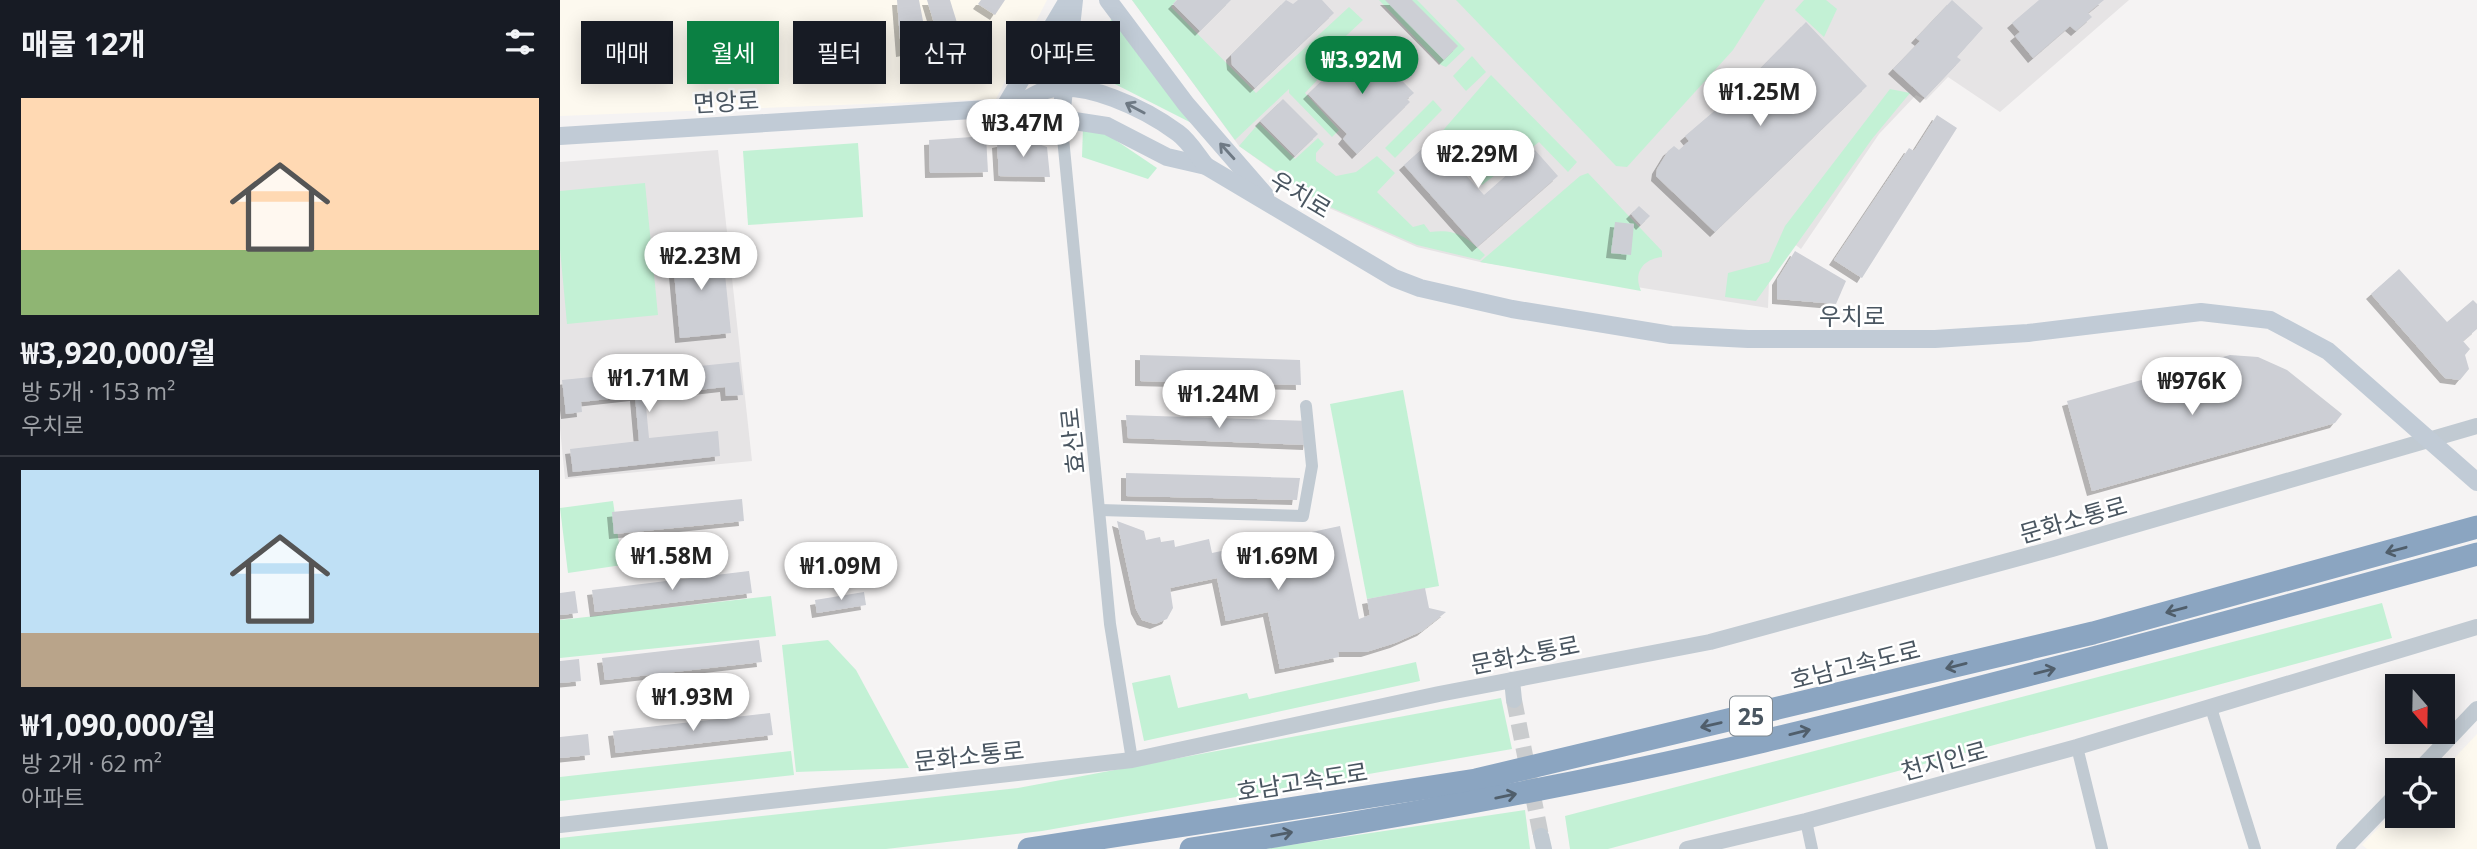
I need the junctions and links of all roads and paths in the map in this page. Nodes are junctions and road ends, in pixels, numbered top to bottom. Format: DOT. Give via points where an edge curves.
graph roads {
  1 [pos="1068,0"];
  2 [pos="1074,0"];
  3 [pos="1108,0"];
  4 [pos="1065,88"];
  5 [pos="1012,107"];
  6 [pos="1061,117"];
  7 [pos="560,136"];
  8 [pos="1206,166"];
  9 [pos="1271,203"];
  10 [pos="1306,406"];
  11 [pos="2477,426"];
  12 [pos="2428,440"];
  13 [pos="2477,482"];
  14 [pos="1100,510"];
  15 [pos="2469,529"];
  16 [pos="2477,554"];
  17 [pos="2477,627"];
  18 [pos="1512,680"];
  19 [pos="1514,700"];
  20 [pos="2211,708"];
  21 [pos="2477,709"];
  22 [pos="2077,747"];
  23 [pos="2430,758"];
  24 [pos="1132,760"];
  25 [pos="2385,806"];
  26 [pos="1806,821"];
  27 [pos="560,825"];
  28 [pos="1029,849"];
  29 [pos="1191,849"];
  30 [pos="1687,849"];
  31 [pos="1812,849"];
  32 [pos="2102,849"];
  33 [pos="2255,849"];
  34 [pos="2344,849"];
  1 -- 5 [label="main road"];
  2 -- 4 [label="main road"];
  9 -- 3 [label="main road, one-way" via="1186,104"];
  4 -- 5 [label="main road, 면앙로" via="1043,91"];
  4 -- 6 [label="main road"];
  8 -- 4 [label="main road, 우치로, one-way" via="1180,134 1155,119 1108,96"];
  5 -- 6 [label="main road, 면앙로"];
  5 -- 7 [label="main road, 면앙로"];
  6 -- 8 [label="main road, 우치로" via="1107,127 1167,157"];
  6 -- 14 [label="street, 효산로"];
  8 -- 9 [label="main road, 우치로"];
  9 -- 12 [label="main road, 우치로" via="1374,267 1420,288 1512,309 1671,335 1935,339 2201,312 2270,320 2328,351"];
  10 -- 14 [label="street" via="1312,466 1303,516"];
  11 -- 12 [label="street, 문화소통로"];
  12 -- 13 [label="main road, 우치로"];
  12 -- 18 [label="street, 문화소통로" via="1710,642"];
  14 -- 24 [label="street, 효산로" via="1111,624"];
  15 -- 28 [label="highway, 호남고속도로 / 25, one-way" via="2080,636 1476,780"];
  29 -- 16 [label="highway, 호남고속도로 / 25, one-way" via="1492,799 1762,741 2102,656"];
  17 -- 20 [label="street, 천지인로"];
  18 -- 19 [label="street"];
  18 -- 24 [label="street, 문화소통로"];
  20 -- 22 [label="street, 천지인로"];
  20 -- 33 [label="street"];
  21 -- 23 [label="street"];
  22 -- 26 [label="street, 천지인로"];
  22 -- 32 [label="street"];
  24 -- 27 [label="street, 문화소통로"];
  25 -- 34 [label="street"];
  26 -- 30 [label="street, 천지인로"];
  26 -- 31 [label="street"];
}
